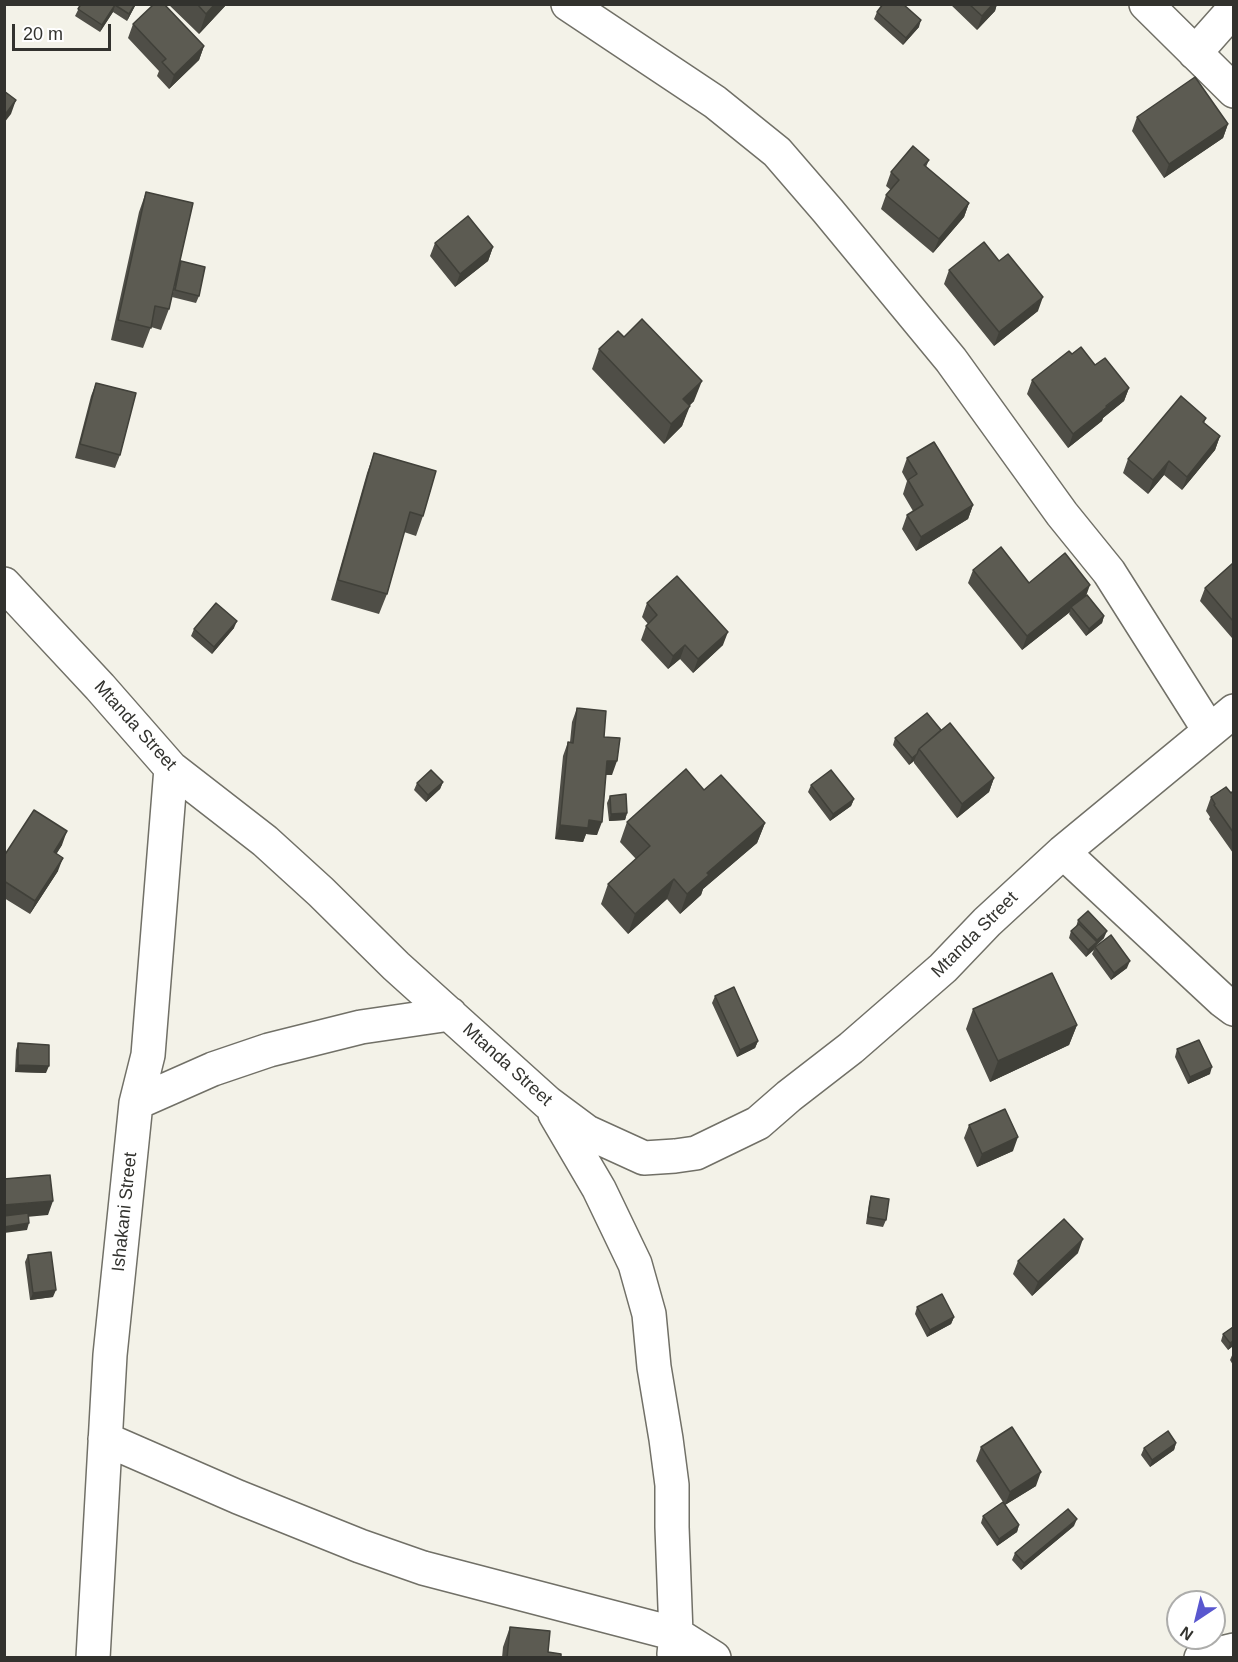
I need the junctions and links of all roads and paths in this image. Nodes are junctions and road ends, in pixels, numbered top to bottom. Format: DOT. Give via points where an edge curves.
graph roads {
  1 [pos="568,4"];
  2 [pos="1146,4"];
  3 [pos="1233,9"];
  4 [pos="1195,53"];
  5 [pos="1233,91"];
  6 [pos="4,584"];
  7 [pos="1221,720"];
  8 [pos="171,768"];
  9 [pos="1063,852"];
  10 [pos="1233,1009"];
  11 [pos="450,1014"];
  12 [pos="548,1102"];
  13 [pos="136,1103"];
  14 [pos="105,1439"];
  15 [pos="675,1646"];
  16 [pos="1233,1650"];
  17 [pos="93,1658"];
  18 [pos="714,1658"];
  19 [pos="1201,1658"];
  1 -- 7 [label="street" via="714,102 777,152 951,360 1062,514"];
  2 -- 4 [label="street"];
  3 -- 4 [label="street"];
  4 -- 5 [label="street"];
  6 -- 8 [label="street, Mtanda Street"];
  7 -- 9 [label="street, Mtanda Street"];
  8 -- 11 [label="street, Mtanda Street" via="265,841"];
  8 -- 13 [label="street, Ishakani Street" via="148,1055"];
  9 -- 10 [label="street"];
  9 -- 12 [label="street, Mtanda Street" via="943,968 758,1123 696,1153 644,1158 587,1132"];
  11 -- 12 [label="street, Mtanda Street"];
  11 -- 13 [label="street" via="362,1028 269,1050 213,1069"];
  12 -- 15 [label="street" via="599,1189 635,1264 650,1314 672,1485"];
  13 -- 14 [label="street, Ishakani Street"];
  14 -- 15 [label="street" via="360,1546"];
  14 -- 17 [label="street, Ishakani Street"];
  15 -- 18 [label="street"];
  16 -- 19 [label="street"];
}
